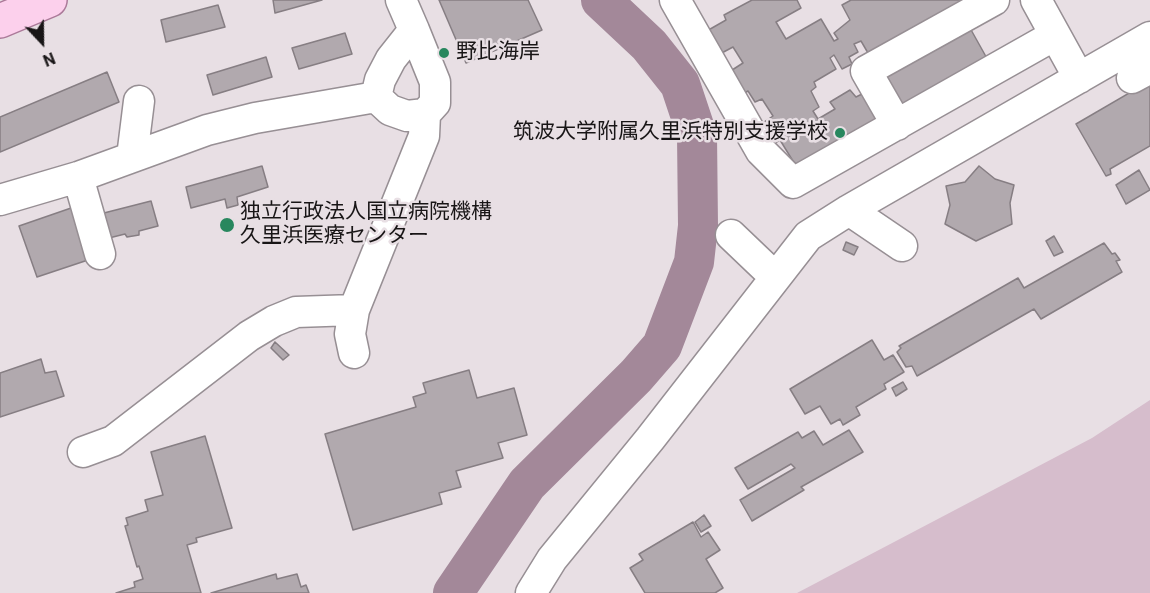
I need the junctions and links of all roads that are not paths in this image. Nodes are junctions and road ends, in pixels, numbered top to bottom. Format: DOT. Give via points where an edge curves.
graph roads {
  1 [pos="50,0"];
  2 [pos="401,0"];
  3 [pos="675,0"];
  4 [pos="994,0"];
  5 [pos="1036,0"];
  6 [pos="0,21"];
  7 [pos="414,30"];
  8 [pos="1055,35"];
  9 [pos="1150,37"];
  10 [pos="1079,78"];
  11 [pos="376,97"];
  12 [pos="139,101"];
  13 [pos="425,114"];
  14 [pos="897,125"];
  15 [pos="132,157"];
  16 [pos="78,177"];
  17 [pos="0,200"];
  18 [pos="849,210"];
  19 [pos="731,235"];
  20 [pos="902,246"];
  21 [pos="99,254"];
  22 [pos="775,277"];
  23 [pos="354,310"];
  24 [pos="354,353"];
  25 [pos="83,453"];
  26 [pos="531,593"];
  1 -- 6 [label="main road"];
  2 -- 7 [label="street"];
  3 -- 14 [label="street" via="761,151 793,183"];
  4 -- 14 [label="street" via="866,71"];
  5 -- 8 [label="street"];
  7 -- 11 [label="street" via="391,59"];
  7 -- 13 [label="street" via="435,82 435,103"];
  8 -- 10 [label="street"];
  8 -- 14 [label="street"];
  9 -- 10 [label="street"];
  10 -- 18 [label="street"];
  11 -- 13 [label="street" via="390,110 407,116"];
  11 -- 15 [label="street" via="207,129"];
  12 -- 15 [label="street"];
  13 -- 23 [label="street" via="424,136"];
  15 -- 16 [label="street"];
  16 -- 17 [label="street"];
  16 -- 21 [label="street"];
  18 -- 20 [label="street"];
  18 -- 22 [label="street" via="808,236"];
  19 -- 22 [label="street"];
  22 -- 26 [label="street" via="552,559"];
  23 -- 24 [label="street" via="350,334"];
  23 -- 25 [label="street" via="296,312 274,321 113,441"];
}
